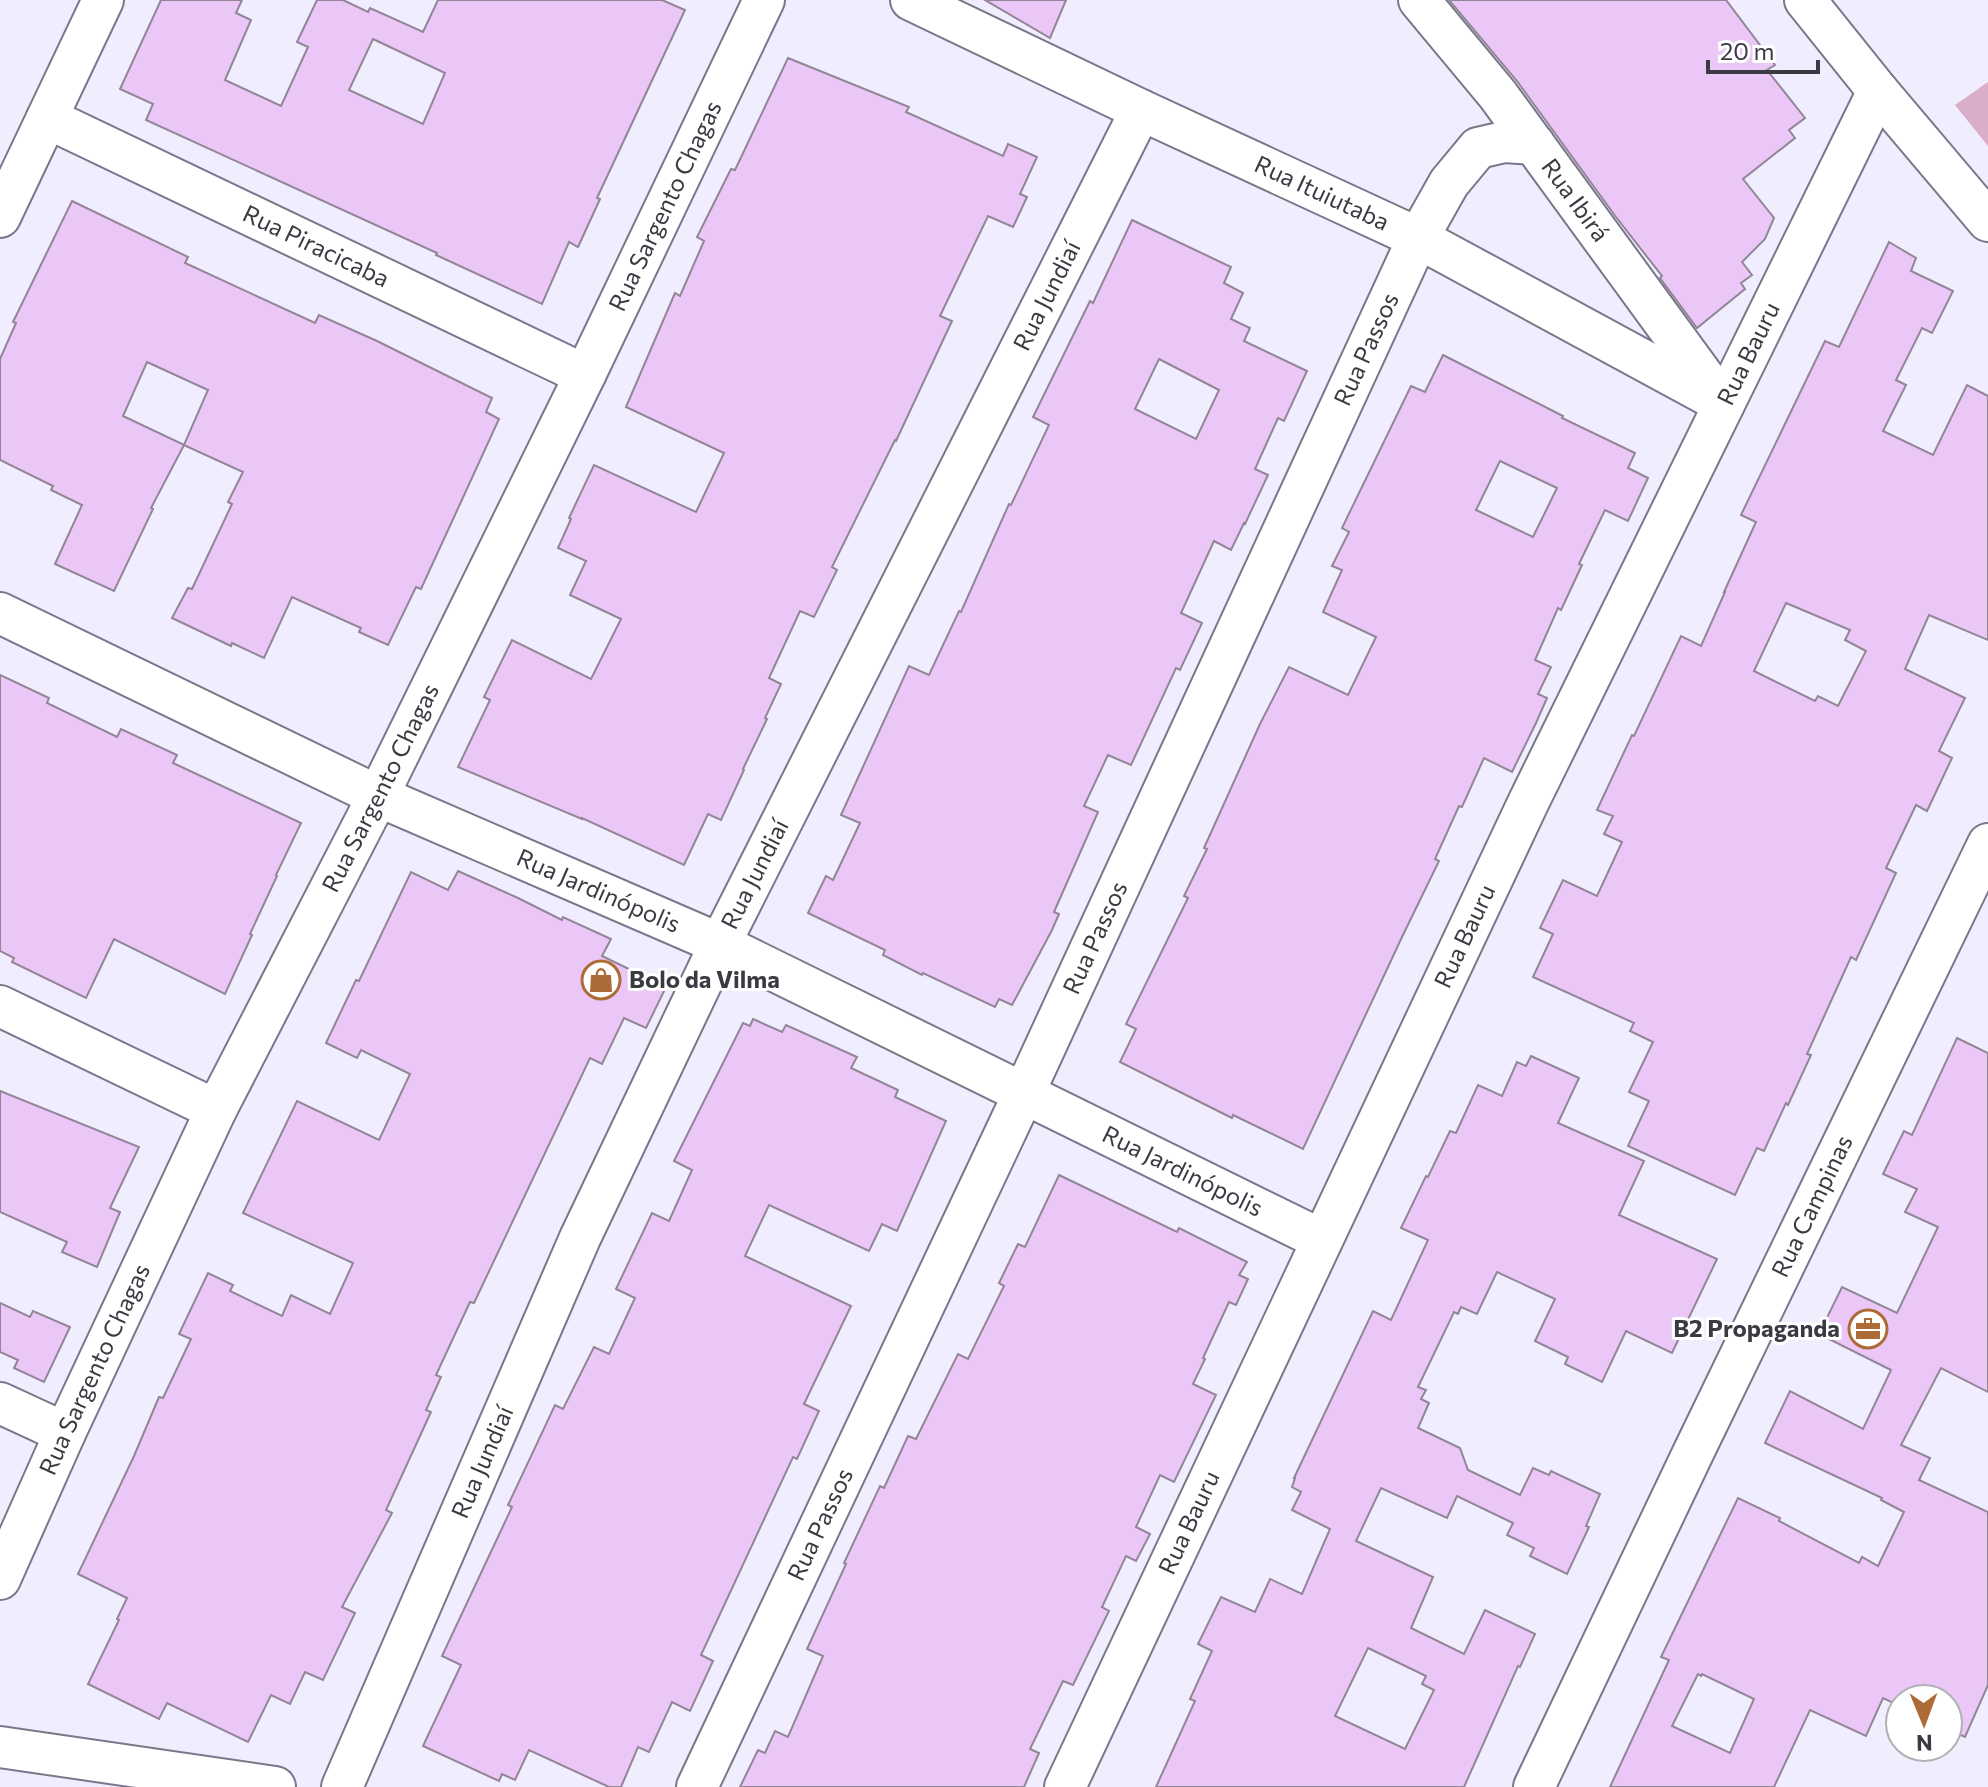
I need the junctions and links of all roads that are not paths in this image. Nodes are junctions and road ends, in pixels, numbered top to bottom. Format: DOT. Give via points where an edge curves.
graph roads {
  1 [pos="103,0"];
  2 [pos="764,0"];
  3 [pos="911,0"];
  4 [pos="1419,0"];
  5 [pos="1805,0"];
  6 [pos="1878,91"];
  7 [pos="1141,110"];
  8 [pos="47,118"];
  9 [pos="1534,144"];
  10 [pos="0,217"];
  11 [pos="1988,221"];
  12 [pos="1418,238"];
  13 [pos="585,375"];
  14 [pos="1724,404"];
  15 [pos="0,613"];
  16 [pos="378,796"];
  17 [pos="1988,844"];
  18 [pos="720,944"];
  19 [pos="0,1006"];
  20 [pos="1024,1093"];
  21 [pos="216,1110"];
  22 [pos="1322,1240"];
  23 [pos="0,1403"];
  24 [pos="65,1433"];
  25 [pos="0,1579"];
  26 [pos="0,1747"];
  27 [pos="275,1787"];
  28 [pos="342,1787"];
  29 [pos="697,1787"];
  30 [pos="1065,1787"];
  31 [pos="1534,1787"];
  1 -- 8 [label="street"];
  2 -- 13 [label="street, Rua Sargento Chagas"];
  3 -- 7 [label="street, Rua Ituiutaba"];
  4 -- 9 [label="street, Rua Ibirá"];
  5 -- 6 [label="street"];
  6 -- 11 [label="street"];
  6 -- 14 [label="street, Rua Bauru"];
  7 -- 12 [label="street, Rua Ituiutaba"];
  7 -- 18 [label="street, Rua Jundiaí"];
  8 -- 10 [label="street"];
  8 -- 13 [label="street, Rua Piracicaba"];
  9 -- 12 [label="street, Rua Passos" via="1504,142 1478,148 1449,183"];
  9 -- 14 [label="street, Rua Ibirá"];
  12 -- 14 [label="street, Rua Ituiutaba"];
  12 -- 20 [label="street, Rua Passos"];
  13 -- 16 [label="street, Rua Sargento Chagas"];
  14 -- 22 [label="street, Rua Bauru"];
  15 -- 16 [label="street, Rua Jardinópolis"];
  16 -- 18 [label="street, Rua Jardinópolis"];
  16 -- 21 [label="street, Rua Sargento Chagas"];
  17 -- 31 [label="street, Rua Campinas"];
  18 -- 20 [label="street, Rua Jardinópolis"];
  18 -- 28 [label="street, Rua Jundiaí" via="580,1238"];
  19 -- 21 [label="street"];
  20 -- 22 [label="street, Rua Jardinópolis"];
  20 -- 29 [label="street, Rua Passos"];
  21 -- 24 [label="street, Rua Sargento Chagas"];
  22 -- 30 [label="street, Rua Bauru"];
  23 -- 24 [label="street"];
  24 -- 25 [label="street, Rua Sargento Chagas"];
  26 -- 27 [label="street"];
}
